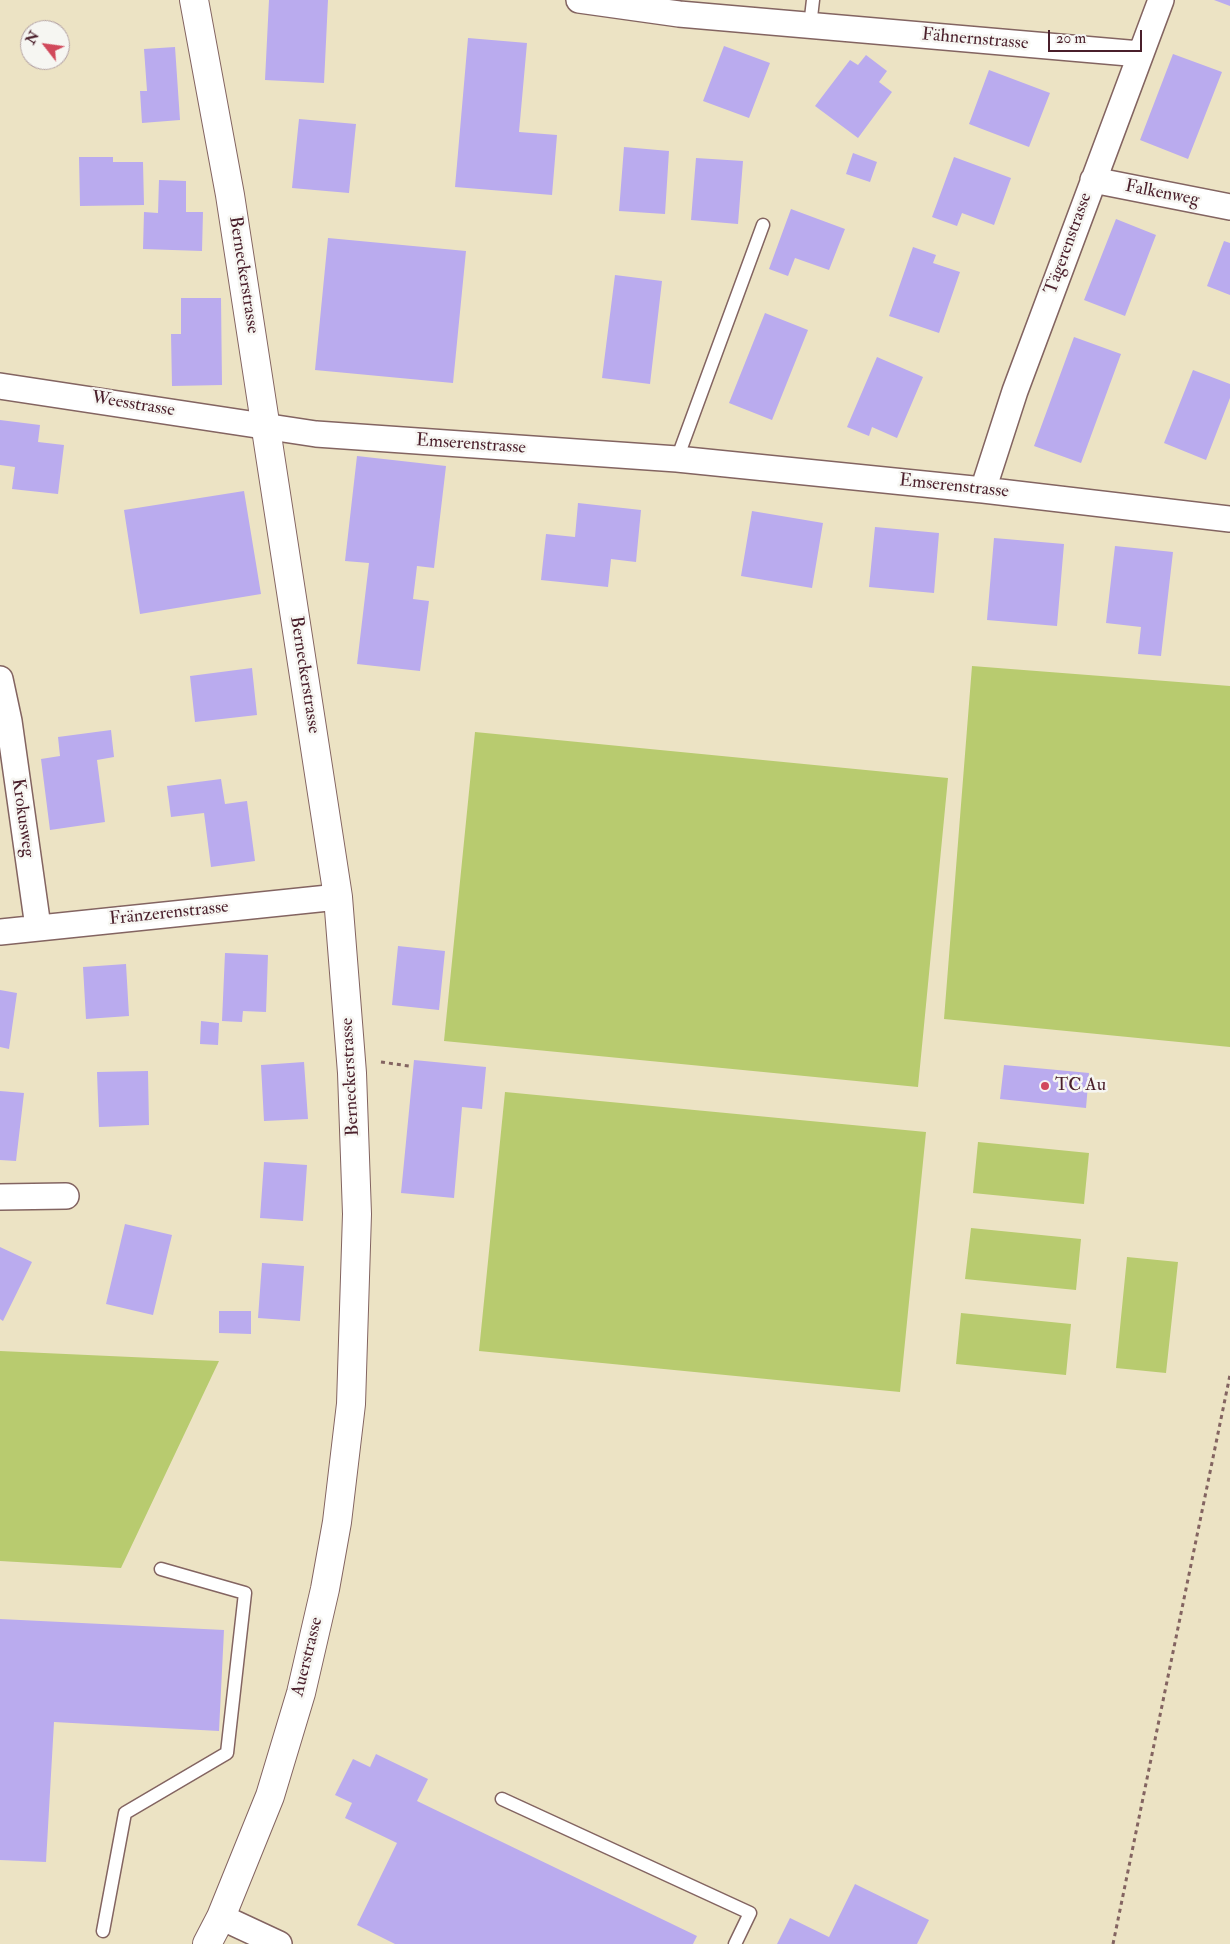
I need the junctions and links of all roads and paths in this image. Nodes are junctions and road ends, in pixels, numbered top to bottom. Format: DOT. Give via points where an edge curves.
graph roads {
  1 [pos="194,0"];
  2 [pos="579,0"];
  3 [pos="813,0"];
  4 [pos="1161,0"];
  5 [pos="810,26"];
  6 [pos="1140,54"];
  7 [pos="1093,180"];
  8 [pos="1230,207"];
  9 [pos="763,225"];
  10 [pos="0,386"];
  11 [pos="266,425"];
  12 [pos="677,459"];
  13 [pos="983,490"];
  14 [pos="1230,519"];
  15 [pos="0,679"];
  16 [pos="338,897"];
  17 [pos="38,927"];
  18 [pos="0,932"];
  19 [pos="373,1061"];
  20 [pos="409,1066"];
  21 [pos="66,1196"];
  22 [pos="0,1197"];
  23 [pos="353,1356"];
  24 [pos="1230,1375"];
  25 [pos="161,1569"];
  26 [pos="502,1798"];
  27 [pos="221,1917"];
  28 [pos="103,1931"];
  29 [pos="207,1944"];
  30 [pos="279,1944"];
  31 [pos="735,1944"];
  32 [pos="1113,1944"];
  1 -- 11 [label="main road, Berneckerstrasse" via="230,195"];
  2 -- 5 [label="street, Fähnernstrasse" via="679,14"];
  3 -- 5 [label="lane"];
  4 -- 6 [label="street, Tägerenstrasse"];
  5 -- 6 [label="street, Fähnernstrasse"];
  6 -- 7 [label="street, Tägerenstrasse"];
  7 -- 8 [label="street, Falkenweg"];
  7 -- 13 [label="street, Tägerenstrasse" via="1015,392"];
  9 -- 12 [label="lane"];
  10 -- 11 [label="street, Weesstrasse"];
  11 -- 12 [label="street, Emserenstrasse" via="316,434"];
  11 -- 16 [label="main road, Berneckerstrasse"];
  12 -- 13 [label="street, Emserenstrasse"];
  13 -- 14 [label="street, Emserenstrasse"];
  15 -- 17 [label="street, Krokusweg" via="9,721"];
  16 -- 17 [label="street, Fränzerenstrasse"];
  16 -- 23 [label="main road, Berneckerstrasse" via="351,1064 357,1214"];
  17 -- 18 [label="street, Fränzerenstrasse"];
  19 -- 20 [label="path"];
  21 -- 22 [label="street"];
  23 -- 27 [label="main road, Auerstrasse" via="351,1404 337,1522 301,1693 270,1796"];
  24 -- 32 [label="path"];
  25 -- 28 [label="lane" via="245,1593 227,1753 125,1813"];
  26 -- 31 [label="lane" via="750,1913"];
  27 -- 29 [label="main road, Auerstrasse"];
  27 -- 30 [label="street"];
}
